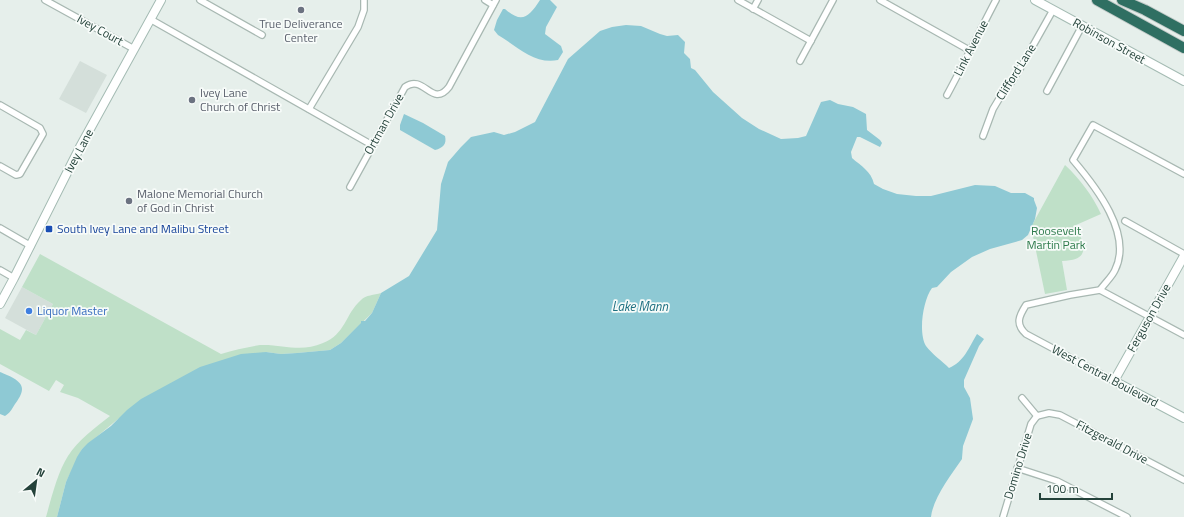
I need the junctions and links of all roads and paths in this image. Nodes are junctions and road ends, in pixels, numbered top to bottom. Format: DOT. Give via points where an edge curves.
graph roads {
  1 [pos="45,0"];
  2 [pos="161,0"];
  3 [pos="200,0"];
  4 [pos="364,0"];
  5 [pos="485,0"];
  6 [pos="738,0"];
  7 [pos="758,0"];
  8 [pos="833,0"];
  9 [pos="880,0"];
  10 [pos="996,0"];
  11 [pos="1035,0"];
  12 [pos="1097,0"];
  13 [pos="1122,0"];
  14 [pos="1135,0"];
  15 [pos="494,2"];
  16 [pos="753,9"];
  17 [pos="1053,10"];
  18 [pos="1145,10"];
  19 [pos="150,19"];
  20 [pos="1082,26"];
  21 [pos="1184,31"];
  22 [pos="262,36"];
  23 [pos="811,41"];
  24 [pos="1184,48"];
  25 [pos="134,49"];
  26 [pos="970,50"];
  27 [pos="800,61"];
  28 [pos="1184,81"];
  29 [pos="1047,91"];
  30 [pos="947,95"];
  31 [pos="0,105"];
  32 [pos="309,109"];
  33 [pos="983,136"];
  34 [pos="372,145"];
  35 [pos="0,166"];
  36 [pos="1184,174"];
  37 [pos="350,186"];
  38 [pos="1125,221"];
  39 [pos="0,228"];
  40 [pos="31,246"];
  41 [pos="1184,255"];
  42 [pos="0,270"];
  43 [pos="14,278"];
  44 [pos="1100,290"];
  45 [pos="0,304"];
  46 [pos="1150,316"];
  47 [pos="1184,335"];
  48 [pos="1114,381"];
  49 [pos="1022,398"];
  50 [pos="1037,416"];
  51 [pos="1184,418"];
  52 [pos="1017,468"];
  53 [pos="1184,480"];
  54 [pos="1003,517"];
  55 [pos="1127,517"];
  1 -- 25 [label="street, Ivey Court"];
  2 -- 19 [label="street, Ivey Lane"];
  3 -- 22 [label="street"];
  4 -- 32 [label="street" via="364,10 358,27"];
  5 -- 15 [label="street"];
  6 -- 16 [label="street"];
  7 -- 16 [label="street"];
  8 -- 23 [label="street"];
  9 -- 26 [label="street"];
  10 -- 26 [label="street, Link Avenue"];
  11 -- 17 [label="street, Robinson Street"];
  12 -- 24 [label="highway"];
  13 -- 18 [label="highway"];
  14 -- 18 [label="highway"];
  15 -- 34 [label="street, Ortman Drive" via="449,87 439,95 414,83 405,87"];
  16 -- 23 [label="street"];
  17 -- 20 [label="street, Robinson Street"];
  17 -- 33 [label="street, Clifford Lane" via="1021,67 993,109"];
  18 -- 21 [label="highway"];
  19 -- 25 [label="street, Ivey Lane"];
  19 -- 32 [label="street"];
  20 -- 28 [label="street, Robinson Street"];
  20 -- 29 [label="street"];
  23 -- 27 [label="street"];
  25 -- 40 [label="street, Ivey Lane" via="80,147"];
  26 -- 30 [label="street, Link Avenue"];
  31 -- 35 [label="street" via="40,128 43,134 20,174 16,175"];
  32 -- 34 [label="street"];
  34 -- 37 [label="street, Ortman Drive"];
  36 -- 44 [label="street" via="1093,125 1073,160 1097,189 1112,216 1120,243 1115,271"];
  38 -- 41 [label="street"];
  39 -- 40 [label="street"];
  40 -- 43 [label="street, Ivey Lane"];
  41 -- 46 [label="street, Ferguson Drive"];
  42 -- 43 [label="street"];
  43 -- 45 [label="street, Ivey Lane"];
  44 -- 46 [label="street"];
  44 -- 48 [label="street, West Central Boulevard" via="1026,305 1020,314 1019,323 1026,334"];
  46 -- 47 [label="street"];
  46 -- 48 [label="street, Ferguson Drive"];
  48 -- 51 [label="street, West Central Boulevard"];
  49 -- 50 [label="street"];
  50 -- 52 [label="street, Domino Drive" via="1030,424"];
  50 -- 53 [label="street, Fitzgerald Drive" via="1049,413 1060,415"];
  52 -- 54 [label="street, Domino Drive"];
  52 -- 55 [label="street" via="1057,481"];
}
